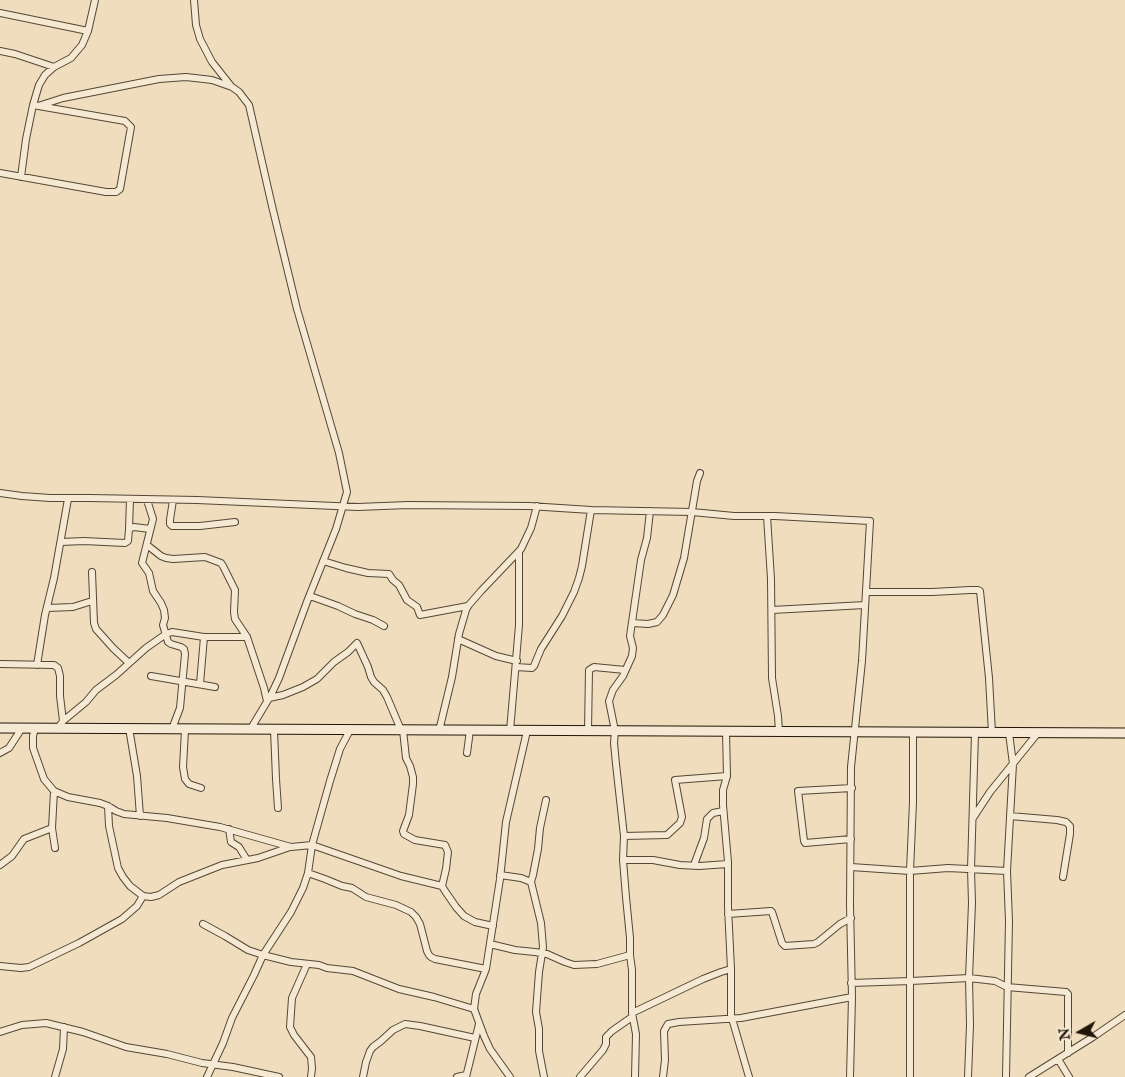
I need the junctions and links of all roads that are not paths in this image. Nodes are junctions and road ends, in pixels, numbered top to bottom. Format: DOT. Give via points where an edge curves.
graph roads {
  1 [pos="95,0"];
  2 [pos="194,0"];
  3 [pos="0,13"];
  4 [pos="88,31"];
  5 [pos="0,51"];
  6 [pos="54,67"];
  7 [pos="232,87"];
  8 [pos="36,105"];
  9 [pos="0,173"];
  10 [pos="21,177"];
  11 [pos="700,473"];
  12 [pos="0,493"];
  13 [pos="68,498"];
  14 [pos="130,499"];
  15 [pos="147,500"];
  16 [pos="173,500"];
  17 [pos="344,506"];
  18 [pos="537,506"];
  19 [pos="591,510"];
  20 [pos="650,512"];
  21 [pos="692,512"];
  22 [pos="767,516"];
  23 [pos="235,522"];
  24 [pos="150,529"];
  25 [pos="129,530"];
  26 [pos="61,542"];
  27 [pos="147,545"];
  28 [pos="519,552"];
  29 [pos="324,561"];
  30 [pos="92,572"];
  31 [pos="867,592"];
  32 [pos="310,596"];
  33 [pos="92,601"];
  34 [pos="865,605"];
  35 [pos="468,606"];
  36 [pos="47,608"];
  37 [pos="772,610"];
  38 [pos="632,623"];
  39 [pos="384,626"];
  40 [pos="166,634"];
  41 [pos="247,636"];
  42 [pos="204,637"];
  43 [pos="458,639"];
  44 [pos="129,663"];
  45 [pos="0,664"];
  46 [pos="517,664"];
  47 [pos="38,665"];
  48 [pos="625,670"];
  49 [pos="151,676"];
  50 [pos="182,681"];
  51 [pos="200,684"];
  52 [pos="215,687"];
  53 [pos="268,700"];
  54 [pos="60,724"];
  55 [pos="0,728"];
  56 [pos="22,728"];
  57 [pos="34,728"];
  58 [pos="129,728"];
  59 [pos="172,730"];
  60 [pos="185,730"];
  61 [pos="250,730"];
  62 [pos="274,730"];
  63 [pos="350,730"];
  64 [pos="402,730"];
  65 [pos="439,730"];
  66 [pos="470,730"];
  67 [pos="510,731"];
  68 [pos="527,731"];
  69 [pos="588,731"];
  70 [pos="615,731"];
  71 [pos="726,732"];
  72 [pos="779,732"];
  73 [pos="854,733"];
  74 [pos="913,733"];
  75 [pos="975,733"];
  76 [pos="992,733"];
  77 [pos="1009,733"];
  78 [pos="1125,733"];
  79 [pos="1037,734"];
  80 [pos="0,753"];
  81 [pos="467,753"];
  82 [pos="1013,764"];
  83 [pos="727,776"];
  84 [pos="201,788"];
  85 [pos="852,788"];
  86 [pos="54,791"];
  87 [pos="546,800"];
  88 [pos="108,806"];
  89 [pos="278,808"];
  90 [pos="723,811"];
  91 [pos="140,816"];
  92 [pos="1010,816"];
  93 [pos="973,819"];
  94 [pos="52,828"];
  95 [pos="229,829"];
  96 [pos="624,836"];
  97 [pos="851,839"];
  98 [pos="312,845"];
  99 [pos="291,847"];
  100 [pos="55,848"];
  101 [pos="247,860"];
  102 [pos="623,860"];
  103 [pos="728,864"];
  104 [pos="0,866"];
  105 [pos="694,866"];
  106 [pos="851,867"];
  107 [pos="971,869"];
  108 [pos="910,871"];
  109 [pos="1007,871"];
  110 [pos="308,873"];
  111 [pos="500,874"];
  112 [pos="1063,877"];
  113 [pos="530,882"];
  114 [pos="442,886"];
  115 [pos="143,896"];
  116 [pos="728,914"];
  117 [pos="851,918"];
  118 [pos="203,924"];
  119 [pos="493,926"];
  120 [pos="490,944"];
  121 [pos="541,952"];
  122 [pos="263,955"];
  123 [pos="630,955"];
  124 [pos="307,964"];
  125 [pos="0,966"];
  126 [pos="486,969"];
  127 [pos="732,970"];
  128 [pos="1008,973"];
  129 [pos="969,978"];
  130 [pos="911,981"];
  131 [pos="995,981"];
  132 [pos="852,983"];
  133 [pos="1007,987"];
  134 [pos="852,997"];
  135 [pos="474,1009"];
  136 [pos="632,1015"];
  137 [pos="1125,1015"];
  138 [pos="732,1018"];
  139 [pos="479,1023"];
  140 [pos="64,1027"];
  141 [pos="0,1032"];
  142 [pos="475,1038"];
  143 [pos="1068,1053"];
  144 [pos="1058,1059"];
  145 [pos="212,1064"];
  146 [pos="466,1076"];
  147 [pos="55,1077"];
  148 [pos="207,1077"];
  149 [pos="278,1077"];
  150 [pos="311,1077"];
  151 [pos="363,1077"];
  152 [pos="457,1077"];
  153 [pos="510,1077"];
  154 [pos="544,1077"];
  155 [pos="580,1077"];
  156 [pos="635,1077"];
  157 [pos="662,1077"];
  158 [pos="749,1077"];
  159 [pos="850,1077"];
  160 [pos="910,1077"];
  161 [pos="968,1077"];
  162 [pos="1006,1077"];
  163 [pos="1030,1077"];
  164 [pos="1070,1077"];
  1 -- 4 [label="street"];
  2 -- 7 [label="street" via="200,39 212,62"];
  3 -- 4 [label="street"];
  4 -- 6 [label="street" via="71,58"];
  5 -- 6 [label="street"];
  6 -- 8 [label="street" via="39,85"];
  7 -- 8 [label="street" via="205,78 160,79"];
  7 -- 17 [label="street" via="250,108 297,309 339,453 347,492"];
  8 -- 10 [label="street" via="26,138"];
  8 -- 10 [label="street" via="125,121 131,127 120,189 106,192"];
  9 -- 10 [label="street"];
  11 -- 21 [label="street"];
  12 -- 13 [label="street"];
  13 -- 14 [label="street"];
  13 -- 26 [label="street"];
  14 -- 15 [label="street"];
  14 -- 25 [label="street"];
  15 -- 16 [label="street"];
  15 -- 24 [label="street" via="153,519"];
  16 -- 17 [label="street"];
  16 -- 23 [label="street" via="172,526"];
  17 -- 18 [label="street"];
  17 -- 29 [label="street"];
  18 -- 19 [label="street"];
  18 -- 28 [label="street"];
  19 -- 20 [label="street"];
  19 -- 46 [label="street" via="582,566 574,592 534,666"];
  20 -- 21 [label="street"];
  20 -- 38 [label="street"];
  21 -- 22 [label="street"];
  21 -- 38 [label="street" via="684,558 663,615 655,623"];
  22 -- 31 [label="street" via="870,521"];
  22 -- 37 [label="street"];
  24 -- 25 [label="street" via="134,527"];
  24 -- 27 [label="street"];
  25 -- 26 [label="street" via="125,543"];
  26 -- 36 [label="street"];
  27 -- 40 [label="street" via="142,563 165,613 163,624"];
  27 -- 41 [label="street" via="166,558 205,557 221,563 235,590 235,618"];
  28 -- 35 [label="street"];
  28 -- 46 [label="street"];
  29 -- 32 [label="street"];
  29 -- 35 [label="street" via="368,573 388,574 400,585 409,602 418,607 420,615"];
  30 -- 33 [label="street"];
  31 -- 34 [label="street"];
  31 -- 76 [label="street" via="980,591"];
  32 -- 39 [label="street"];
  32 -- 53 [label="street"];
  33 -- 36 [label="street" via="73,607"];
  33 -- 44 [label="street" via="96,629"];
  34 -- 37 [label="street"];
  34 -- 73 [label="street"];
  35 -- 43 [label="street"];
  36 -- 47 [label="street"];
  37 -- 72 [label="street" via="772,678"];
  38 -- 48 [label="street" via="632,656"];
  40 -- 42 [label="street" via="176,632"];
  40 -- 44 [label="street"];
  40 -- 50 [label="street" via="169,643 184,649"];
  41 -- 42 [label="street"];
  41 -- 53 [label="street"];
  42 -- 51 [label="street"];
  43 -- 46 [label="street"];
  43 -- 65 [label="street"];
  44 -- 54 [label="street"];
  45 -- 47 [label="street"];
  46 -- 67 [label="street"];
  47 -- 54 [label="street" via="58,668"];
  48 -- 69 [label="street" via="594,667 589,670"];
  48 -- 70 [label="street" via="609,698"];
  49 -- 50 [label="street"];
  50 -- 51 [label="street"];
  50 -- 59 [label="street" via="180,708"];
  51 -- 52 [label="street"];
  53 -- 61 [label="street"];
  53 -- 64 [label="street" via="317,678 357,643 371,678 388,697"];
  54 -- 57 [label="main road"];
  54 -- 58 [label="main road"];
  55 -- 56 [label="main road"];
  56 -- 57 [label="main road"];
  56 -- 80 [label="street" via="9,748"];
  57 -- 86 [label="street" via="36,760 44,779"];
  58 -- 59 [label="main road"];
  58 -- 91 [label="street"];
  59 -- 60 [label="main road"];
  60 -- 61 [label="main road"];
  60 -- 84 [label="street" via="185,779"];
  61 -- 62 [label="main road"];
  62 -- 63 [label="main road"];
  62 -- 89 [label="street"];
  63 -- 64 [label="main road"];
  63 -- 98 [label="street" via="340,749"];
  64 -- 65 [label="main road"];
  64 -- 114 [label="street" via="413,777 404,833 415,840 445,846 448,852"];
  65 -- 66 [label="main road"];
  66 -- 67 [label="main road"];
  66 -- 81 [label="street"];
  67 -- 68 [label="main road"];
  68 -- 69 [label="main road"];
  68 -- 111 [label="street" via="506,822"];
  69 -- 70 [label="main road"];
  70 -- 71 [label="main road"];
  70 -- 96 [label="street"];
  71 -- 72 [label="main road"];
  71 -- 83 [label="street"];
  72 -- 73 [label="main road"];
  73 -- 74 [label="main road"];
  73 -- 85 [label="street"];
  74 -- 75 [label="main road"];
  74 -- 108 [label="street"];
  75 -- 76 [label="main road"];
  75 -- 93 [label="street"];
  76 -- 77 [label="main road"];
  77 -- 79 [label="main road"];
  77 -- 82 [label="street"];
  78 -- 79 [label="main road"];
  79 -- 82 [label="street"];
  82 -- 92 [label="street"];
  82 -- 93 [label="street"];
  83 -- 90 [label="street"];
  83 -- 96 [label="street" via="675,780 682,817 680,823 667,834"];
  85 -- 97 [label="street"];
  85 -- 97 [label="street" via="798,791 806,843"];
  86 -- 88 [label="street"];
  86 -- 94 [label="street"];
  87 -- 113 [label="street"];
  88 -- 91 [label="street" via="124,814"];
  88 -- 115 [label="street" via="118,868 130,886"];
  90 -- 103 [label="street"];
  90 -- 105 [label="street" via="710,814 707,819"];
  91 -- 95 [label="street"];
  92 -- 109 [label="street"];
  92 -- 112 [label="street" via="1057,820 1070,826"];
  93 -- 107 [label="street"];
  94 -- 100 [label="street"];
  94 -- 104 [label="street" via="24,839"];
  95 -- 99 [label="street"];
  95 -- 101 [label="street" via="230,840 239,846"];
  96 -- 102 [label="street"];
  97 -- 106 [label="street"];
  98 -- 99 [label="street"];
  98 -- 110 [label="street"];
  98 -- 114 [label="street" via="401,876"];
  99 -- 101 [label="street"];
  101 -- 115 [label="street" via="208,869 159,895"];
  102 -- 105 [label="street" via="653,860"];
  102 -- 123 [label="street"];
  103 -- 105 [label="street"];
  103 -- 116 [label="street"];
  106 -- 108 [label="street"];
  106 -- 117 [label="street"];
  107 -- 108 [label="street"];
  107 -- 109 [label="street"];
  107 -- 129 [label="street"];
  108 -- 130 [label="street"];
  109 -- 128 [label="street"];
  110 -- 122 [label="street" via="291,912"];
  110 -- 126 [label="street" via="411,912 416,917 429,956 434,959"];
  111 -- 113 [label="street"];
  111 -- 119 [label="street"];
  113 -- 121 [label="street" via="541,923"];
  114 -- 119 [label="street" via="464,916"];
  115 -- 125 [label="street" via="122,919 85,940 29,967"];
  116 -- 117 [label="street" via="771,911 785,946 814,944"];
  116 -- 127 [label="street"];
  117 -- 132 [label="street"];
  118 -- 122 [label="street"];
  119 -- 120 [label="street"];
  120 -- 121 [label="street"];
  120 -- 126 [label="street"];
  121 -- 123 [label="street" via="574,965 597,964"];
  121 -- 154 [label="street" via="536,1012"];
  122 -- 124 [label="street"];
  122 -- 145 [label="street"];
  123 -- 136 [label="street"];
  124 -- 135 [label="street" via="353,971 399,989"];
  124 -- 150 [label="street" via="292,998 290,1027 311,1057"];
  126 -- 135 [label="street"];
  127 -- 136 [label="street" via="703,979"];
  127 -- 138 [label="street"];
  128 -- 131 [label="street"];
  128 -- 133 [label="street"];
  129 -- 130 [label="street"];
  129 -- 131 [label="street"];
  129 -- 161 [label="street"];
  130 -- 132 [label="street"];
  130 -- 160 [label="street"];
  131 -- 133 [label="street"];
  132 -- 134 [label="street"];
  133 -- 143 [label="street" via="1068,994"];
  133 -- 162 [label="street"];
  134 -- 138 [label="street"];
  134 -- 159 [label="street"];
  135 -- 139 [label="street"];
  136 -- 155 [label="street" via="606,1037 603,1050"];
  136 -- 156 [label="street" via="636,1034"];
  137 -- 143 [label="street"];
  138 -- 157 [label="street" via="668,1024 664,1031"];
  138 -- 158 [label="street"];
  139 -- 142 [label="street"];
  139 -- 153 [label="street" via="490,1049"];
  140 -- 141 [label="street" via="37,1023"];
  140 -- 145 [label="street" via="126,1047"];
  140 -- 147 [label="street" via="63,1049"];
  142 -- 146 [label="street"];
  142 -- 151 [label="street" via="405,1024 373,1047"];
  143 -- 144 [label="street"];
  144 -- 163 [label="street"];
  144 -- 164 [label="street"];
  145 -- 148 [label="street"];
  145 -- 149 [label="street"];
  146 -- 152 [label="street"];
}
